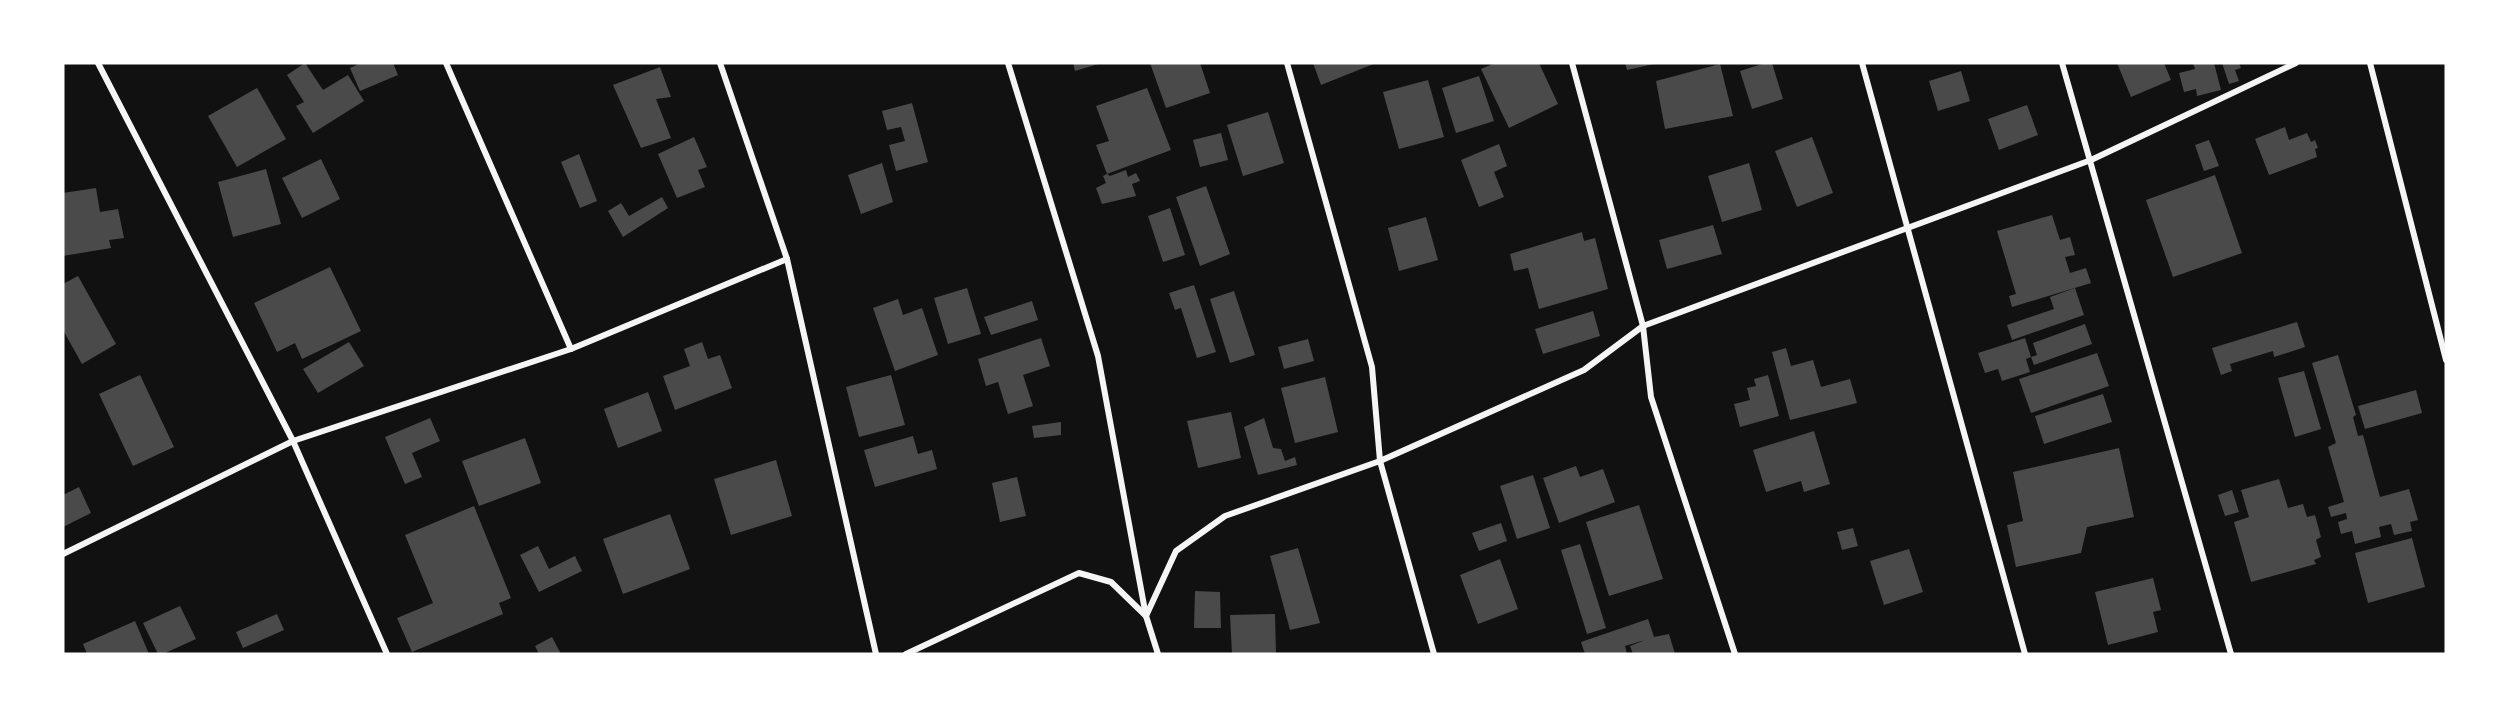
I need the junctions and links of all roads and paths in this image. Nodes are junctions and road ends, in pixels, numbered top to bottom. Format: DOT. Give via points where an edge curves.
graph roads {
  1 [pos="98,63"];
  2 [pos="446,63"];
  3 [pos="720,63"];
  4 [pos="1008,63"];
  5 [pos="1287,63"];
  6 [pos="1572,63"];
  7 [pos="1862,63"];
  8 [pos="2062,63"];
  9 [pos="2296,63"];
  10 [pos="2370,63"];
  11 [pos="2091,160"];
  12 [pos="1906,227"];
  13 [pos="787,259"];
  14 [pos="1643,326"];
  15 [pos="571,350"];
  16 [pos="2446,360"];
  17 [pos="293,441"];
  18 [pos="1380,461"];
  19 [pos="63,554"];
  20 [pos="1146,616"];
  21 [pos="387,654"];
  22 [pos="876,654"];
  23 [pos="906,654"];
  24 [pos="1158,654"];
  25 [pos="1434,654"];
  26 [pos="1735,654"];
  27 [pos="2025,654"];
  28 [pos="2231,654"];
  1 -- 17 [label="street"];
  2 -- 15 [label="street"];
  3 -- 13 [label="street"];
  4 -- 20 [label="street" via="1098,356"];
  5 -- 18 [label="street" via="1372,367"];
  6 -- 14 [label="street"];
  7 -- 12 [label="street"];
  8 -- 11 [label="street"];
  9 -- 11 [label="street"];
  10 -- 16 [label="street"];
  11 -- 12 [label="street"];
  11 -- 28 [label="street"];
  12 -- 14 [label="street"];
  12 -- 27 [label="street"];
  13 -- 15 [label="street"];
  13 -- 22 [label="street"];
  14 -- 18 [label="street" via="1584,369"];
  14 -- 26 [label="street" via="1652,398"];
  15 -- 17 [label="street"];
  17 -- 19 [label="street"];
  17 -- 21 [label="street"];
  18 -- 20 [label="street" via="1225,516 1176,552"];
  18 -- 25 [label="street"];
  20 -- 23 [label="street" via="1111,582 1079,573"];
  20 -- 24 [label="street"];
}
